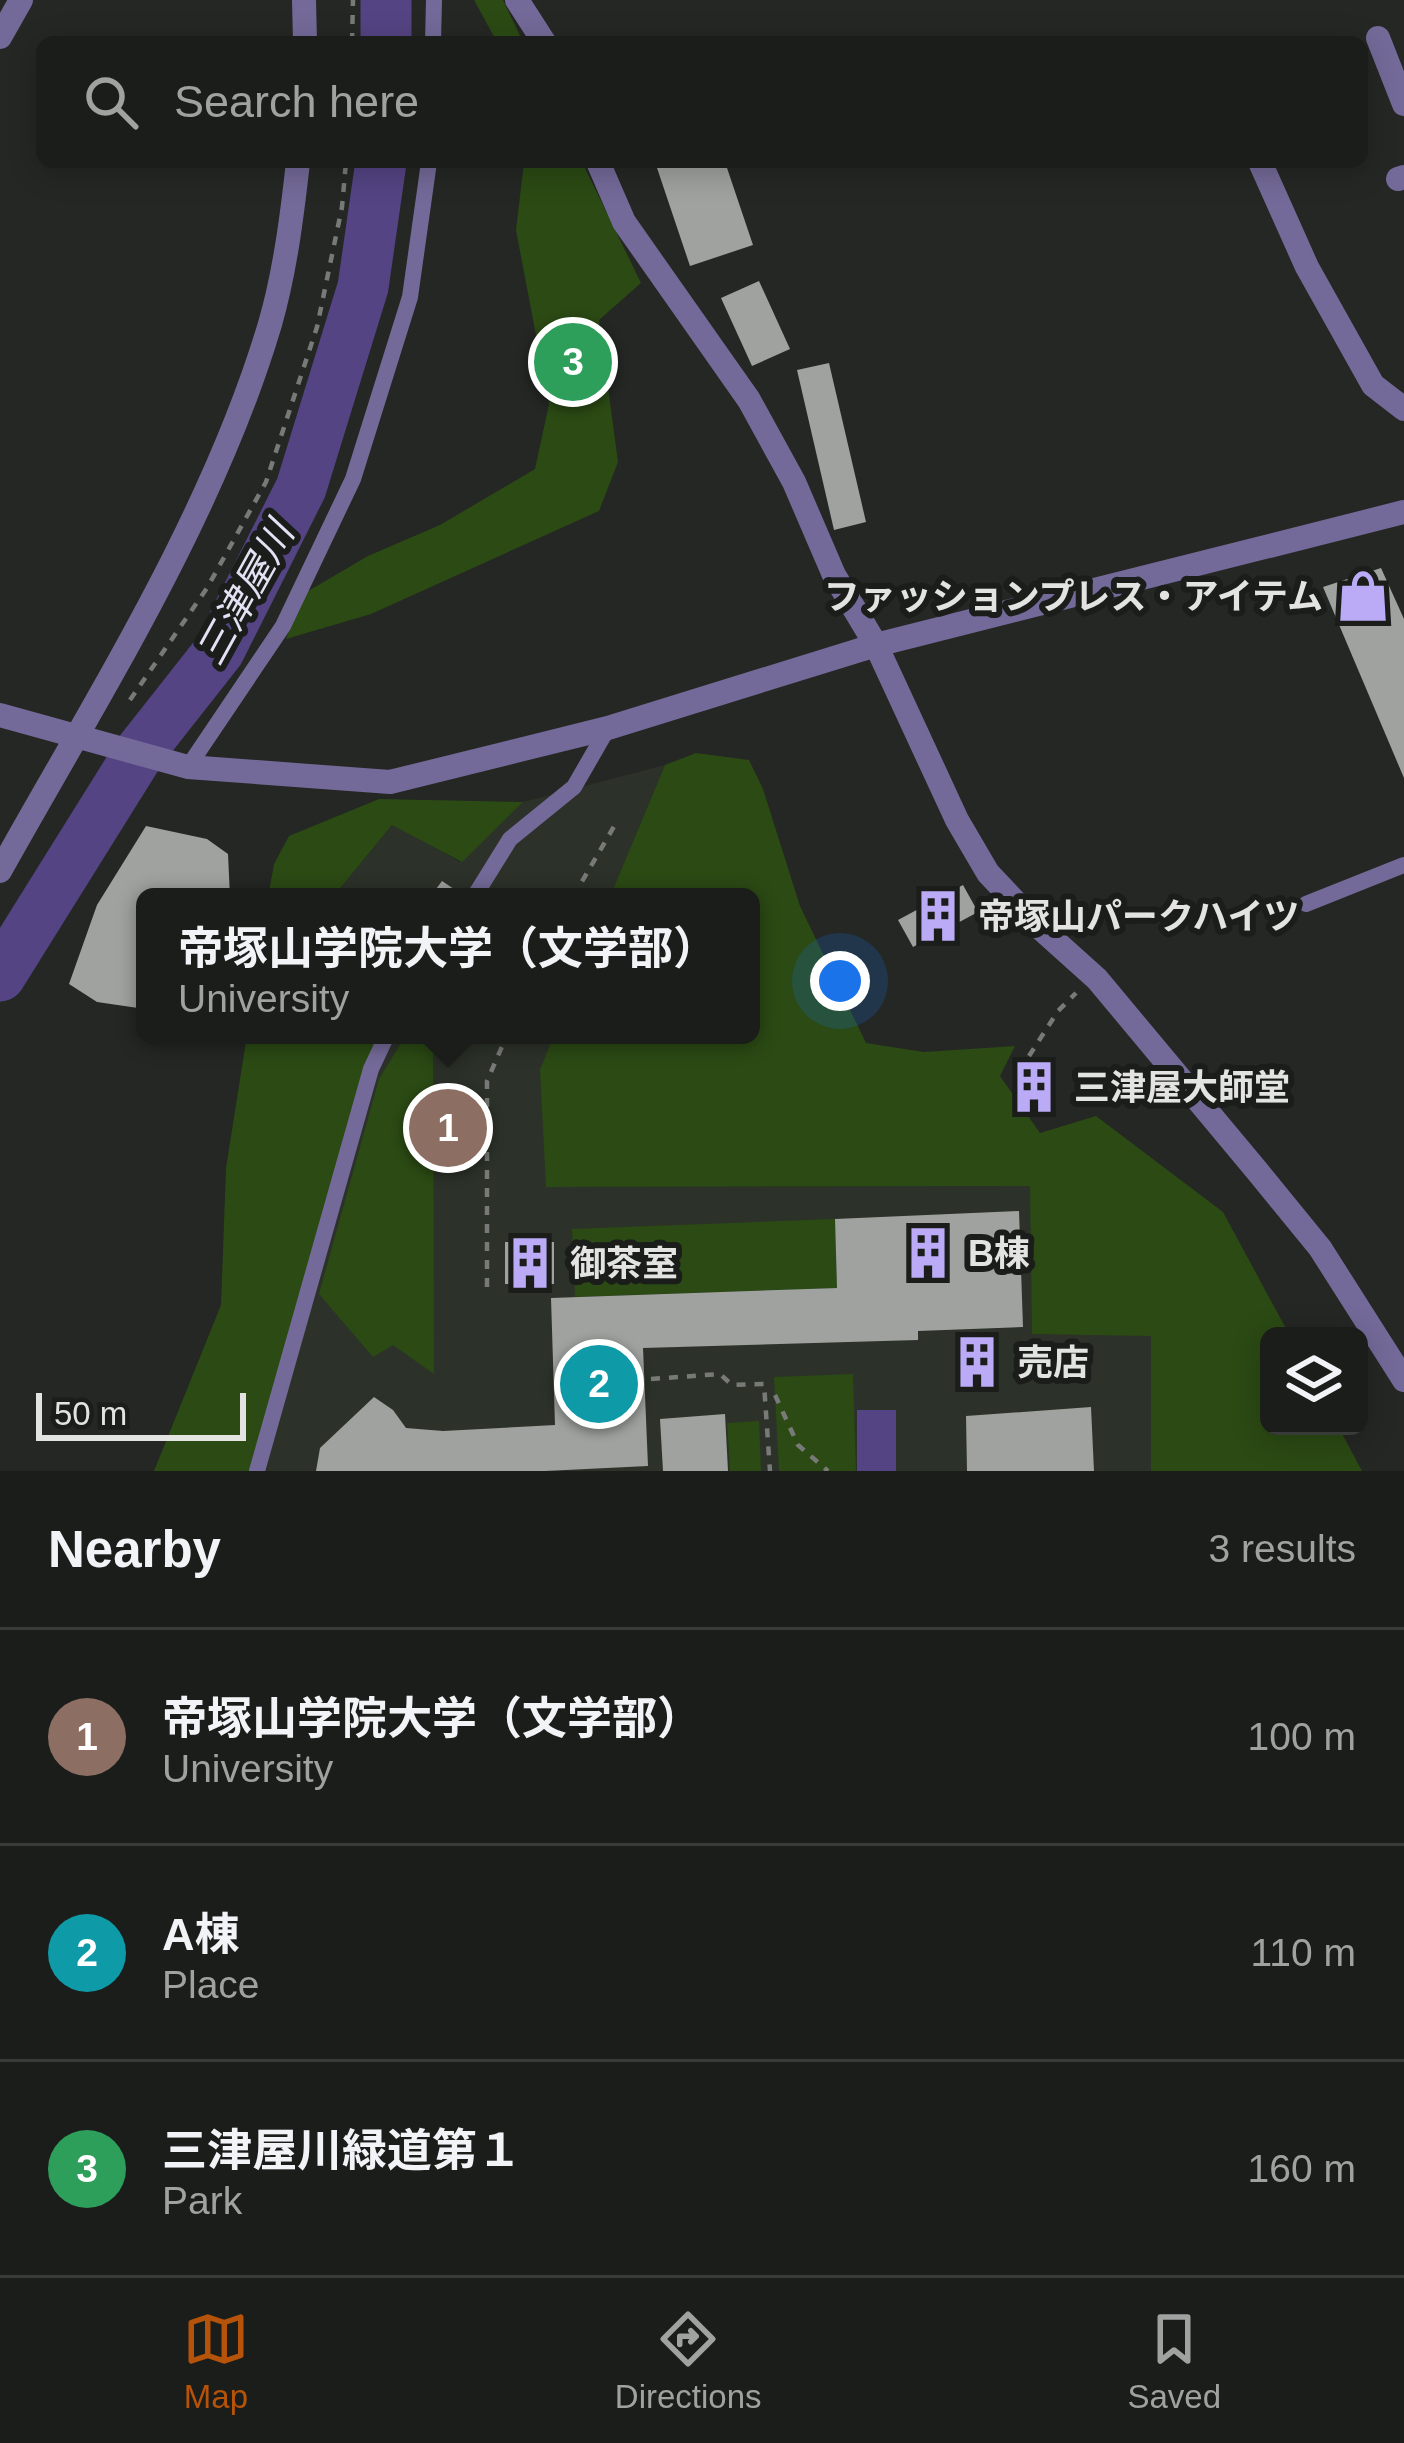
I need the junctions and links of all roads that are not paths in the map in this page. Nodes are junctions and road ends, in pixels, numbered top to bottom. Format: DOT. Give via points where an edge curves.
graph roads {
  1 [pos="21,0"];
  2 [pos="304,0"];
  3 [pos="434,0"];
  4 [pos="517,0"];
  5 [pos="305,36"];
  6 [pos="433,36"];
  7 [pos="540,36"];
  8 [pos="0,38"];
  9 [pos="1378,38"];
  10 [pos="1404,104"];
  11 [pos="297,168"];
  12 [pos="428,168"];
  13 [pos="601,168"];
  14 [pos="1264,168"];
  15 [pos="1404,409"];
  16 [pos="1404,512"];
  17 [pos="876,645"];
  18 [pos="0,715"];
  19 [pos="608,728"];
  20 [pos="75,737"];
  21 [pos="179,764"];
  22 [pos="1404,866"];
  23 [pos="0,872"];
  24 [pos="480,888"];
  25 [pos="1306,904"];
  26 [pos="383,1044"];
  27 [pos="1404,1380"];
  28 [pos="257,1471"];
  1 -- 8 [label="street"];
  2 -- 5 [label="street"];
  3 -- 6 [label="lane"];
  4 -- 7 [label="street"];
  9 -- 10 [label="street"];
  11 -- 20 [label="street" via="270,322 231,429 186,532"];
  12 -- 21 [label="lane" via="410,297 353,479 283,626"];
  13 -- 17 [label="street" via="624,222 749,400"];
  14 -- 15 [label="street" via="1372,385"];
  16 -- 17 [label="street"];
  17 -- 19 [label="street"];
  17 -- 27 [label="street" via="988,873 1097,979 1258,1172 1319,1248"];
  18 -- 20 [label="street"];
  19 -- 21 [label="street" via="390,782"];
  19 -- 24 [label="lane" via="574,787 510,839"];
  20 -- 21 [label="street"];
  20 -- 23 [label="street"];
  22 -- 25 [label="lane"];
  26 -- 28 [label="lane"];
}
